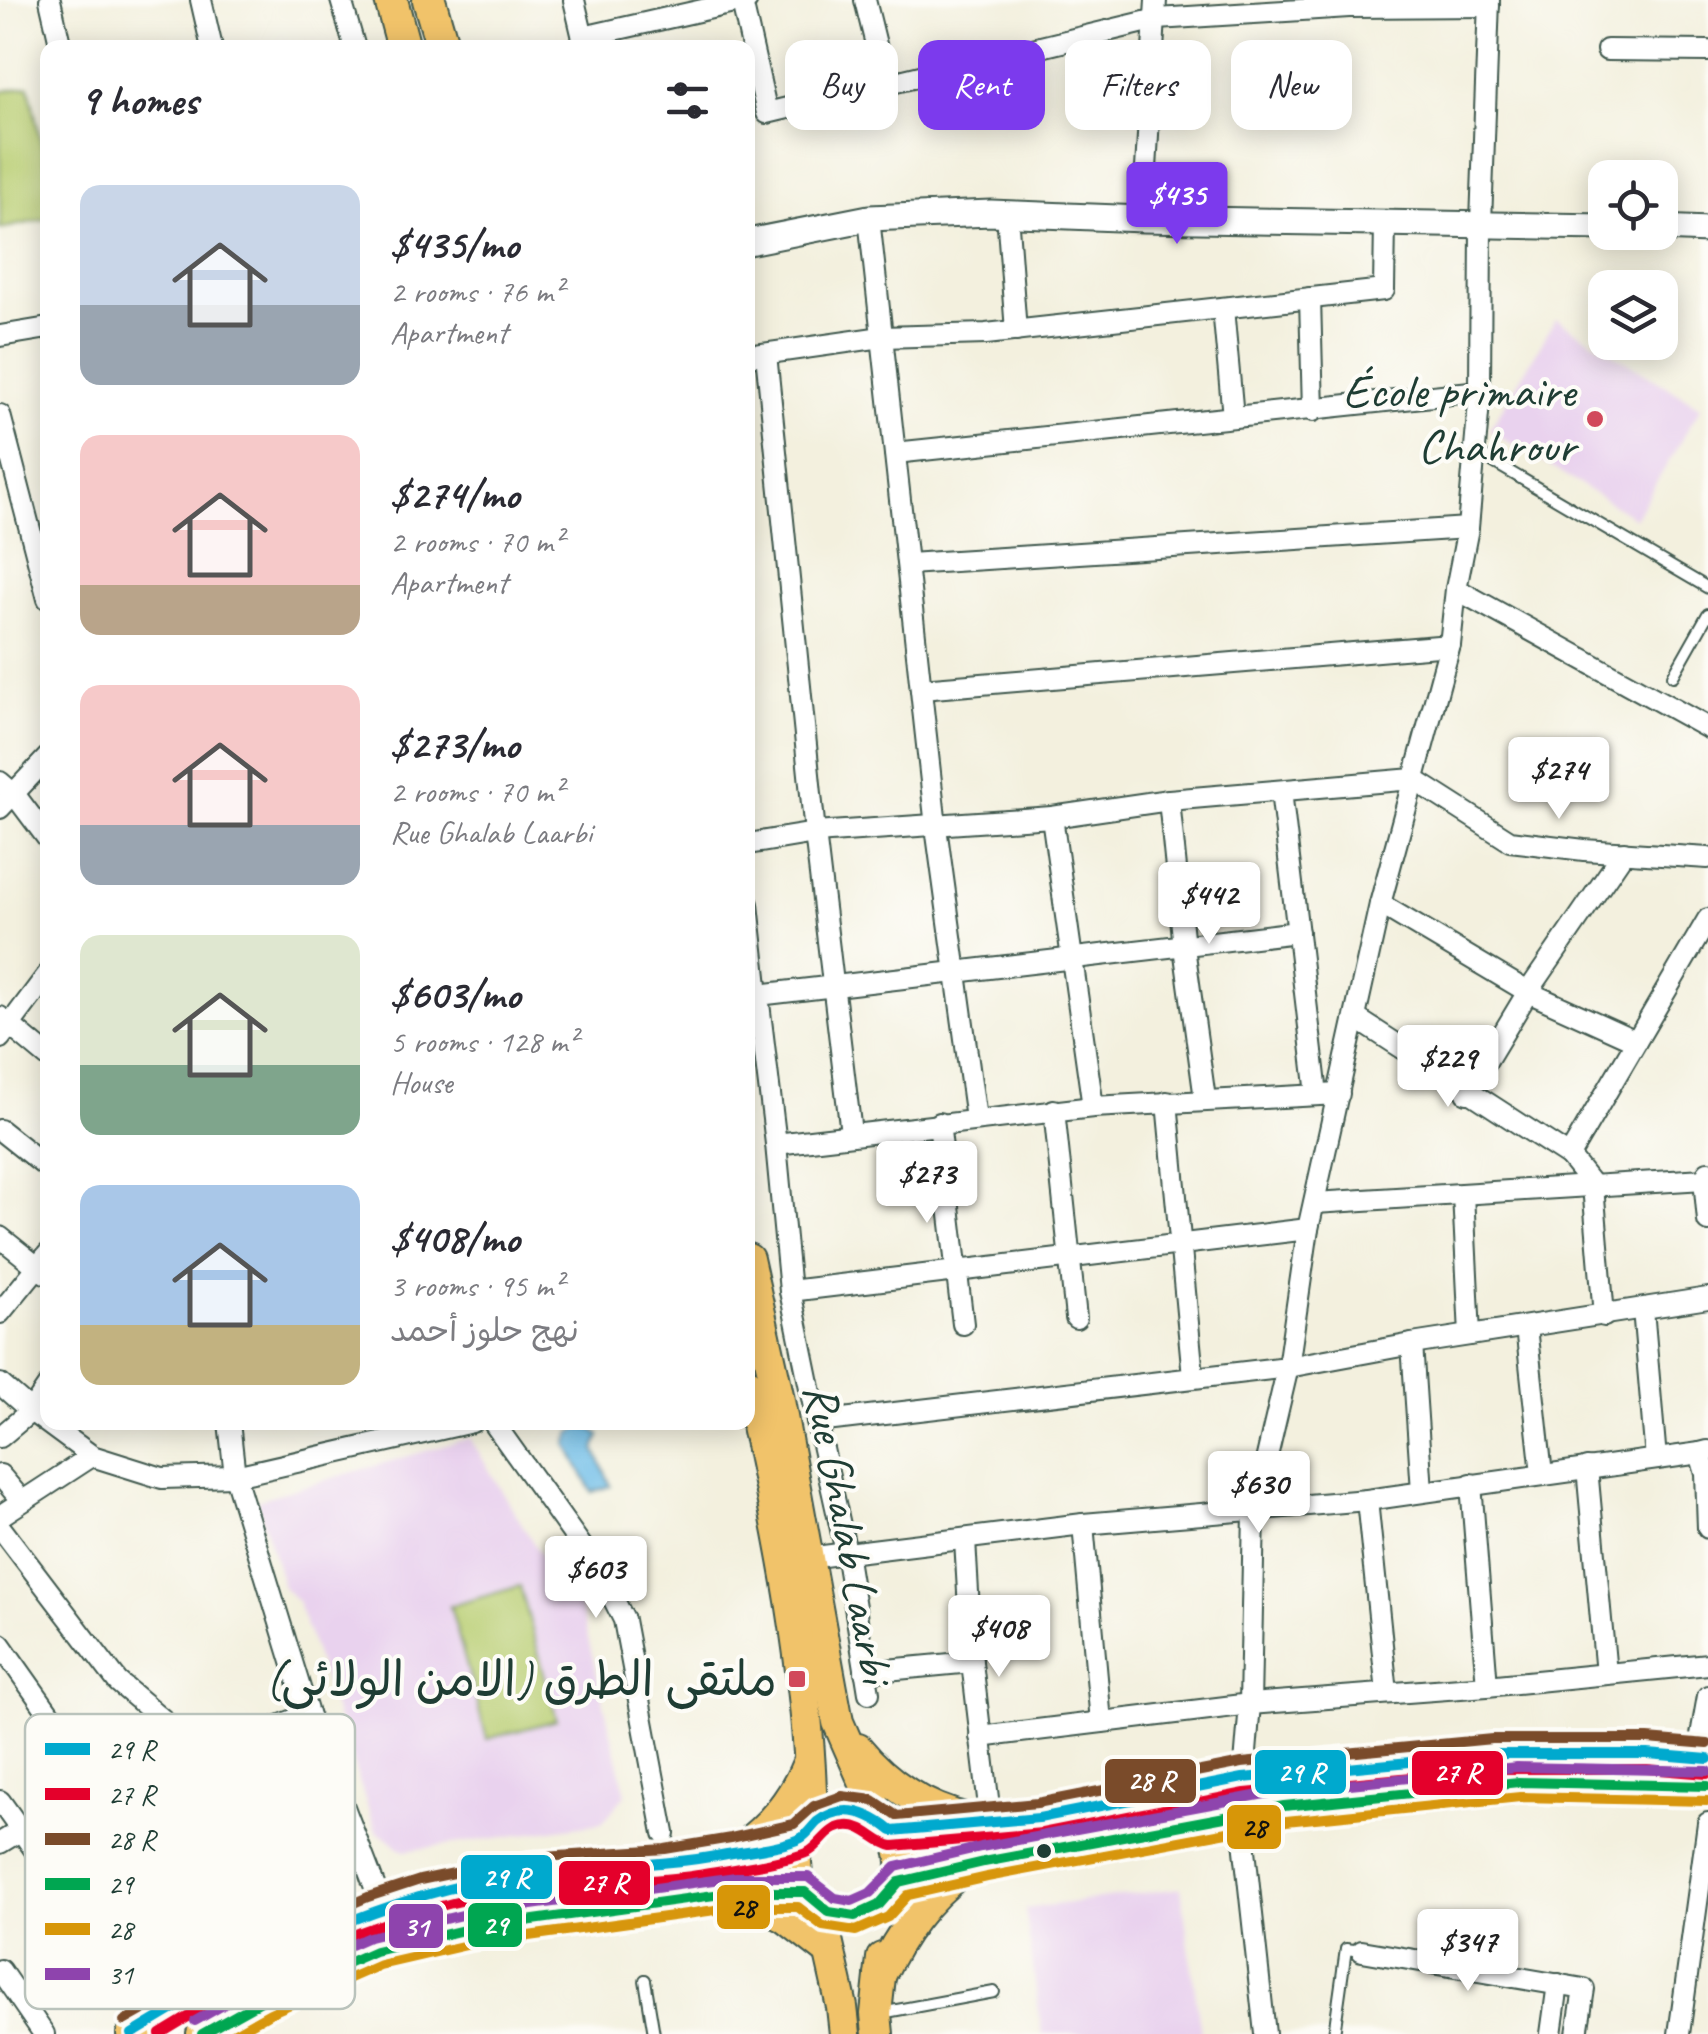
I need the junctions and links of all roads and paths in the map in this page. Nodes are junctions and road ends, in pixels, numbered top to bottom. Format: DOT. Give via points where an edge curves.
graph roads {
  1 [pos="50,0"];
  2 [pos="201,0"];
  3 [pos="341,0"];
  4 [pos="390,0"];
  5 [pos="430,0"];
  6 [pos="574,0"];
  7 [pos="864,0"];
  8 [pos="745,1"];
  9 [pos="1489,3"];
  10 [pos="1156,9"];
  11 [pos="59,40"];
  12 [pos="210,40"];
  13 [pos="353,40"];
  14 [pos="402,40"];
  15 [pos="441,40"];
  16 [pos="584,40"];
  17 [pos="592,40"];
  18 [pos="753,40"];
  19 [pos="874,40"];
  20 [pos="1608,50"];
  21 [pos="1708,51"];
  22 [pos="755,52"];
  23 [pos="898,81"];
  24 [pos="785,109"];
  25 [pos="1007,213"];
  26 [pos="869,218"];
  27 [pos="1143,219"];
  28 [pos="1385,222"];
  29 [pos="1481,223"];
  30 [pos="1588,226"];
  31 [pos="1678,229"];
  32 [pos="1708,230"];
  33 [pos="755,241"];
  34 [pos="1310,298"];
  35 [pos="1223,308"];
  36 [pos="40,329"];
  37 [pos="1016,330"];
  38 [pos="0,336"];
  39 [pos="882,337"];
  40 [pos="757,355"];
  41 [pos="1480,392"];
  42 [pos="1313,411"];
  43 [pos="0,415"];
  44 [pos="1233,417"];
  45 [pos="1475,451"];
  46 [pos="895,453"];
  47 [pos="1468,528"];
  48 [pos="908,564"];
  49 [pos="40,569"];
  50 [pos="1708,588"];
  51 [pos="1456,589"];
  52 [pos="1708,614"];
  53 [pos="1450,645"];
  54 [pos="1672,676"];
  55 [pos="921,689"];
  56 [pos="1708,728"];
  57 [pos="40,764"];
  58 [pos="1413,779"];
  59 [pos="1281,790"];
  60 [pos="5,795"];
  61 [pos="1169,800"];
  62 [pos="1052,818"];
  63 [pos="936,827"];
  64 [pos="40,831"];
  65 [pos="815,833"];
  66 [pos="755,843"];
  67 [pos="1624,852"];
  68 [pos="1708,858"];
  69 [pos="1380,904"];
  70 [pos="1708,919"];
  71 [pos="1298,932"];
  72 [pos="1184,947"];
  73 [pos="1072,958"];
  74 [pos="955,972"];
  75 [pos="40,983"];
  76 [pos="835,986"];
  77 [pos="1528,992"];
  78 [pos="755,997"];
  79 [pos="755,1010"];
  80 [pos="1356,1018"];
  81 [pos="3,1027"];
  82 [pos="1636,1041"];
  83 [pos="40,1052"];
  84 [pos="1467,1093"];
  85 [pos="1317,1094"];
  86 [pos="1339,1094"];
  87 [pos="1205,1099"];
  88 [pos="1167,1102"];
  89 [pos="1093,1106"];
  90 [pos="1054,1110"];
  91 [pos="976,1120"];
  92 [pos="939,1123"];
  93 [pos="0,1130"];
  94 [pos="851,1133"];
  95 [pos="776,1144"];
  96 [pos="1569,1156"];
  97 [pos="40,1162"];
  98 [pos="1706,1176"];
  99 [pos="1593,1186"];
  100 [pos="1463,1194"];
  101 [pos="1315,1203"];
  102 [pos="1708,1221"];
  103 [pos="1308,1229"];
  104 [pos="0,1237"];
  105 [pos="1180,1245"];
  106 [pos="1069,1257"];
  107 [pos="40,1263"];
  108 [pos="40,1270"];
  109 [pos="958,1272"];
  110 [pos="790,1291"];
  111 [pos="1708,1298"];
  112 [pos="1642,1309"];
  113 [pos="0,1312"];
  114 [pos="1604,1316"];
  115 [pos="1076,1318"];
  116 [pos="963,1324"];
  117 [pos="1526,1327"];
  118 [pos="1470,1335"];
  119 [pos="755,1344"];
  120 [pos="1412,1344"];
  121 [pos="1288,1367"];
  122 [pos="1194,1376"];
  123 [pos="0,1384"];
  124 [pos="759,1393"];
  125 [pos="40,1398"];
  126 [pos="31,1411"];
  127 [pos="40,1418"];
  128 [pos="817,1422"];
  129 [pos="57,1430"];
  130 [pos="230,1430"];
  131 [pos="437,1430"];
  132 [pos="499,1430"];
  133 [pos="0,1437"];
  134 [pos="1704,1452"];
  135 [pos="92,1456"];
  136 [pos="1656,1459"];
  137 [pos="1587,1468"];
  138 [pos="1542,1474"];
  139 [pos="0,1475"];
  140 [pos="1707,1475"];
  141 [pos="235,1476"];
  142 [pos="1471,1484"];
  143 [pos="1422,1490"];
  144 [pos="1367,1500"];
  145 [pos="22,1501"];
  146 [pos="1254,1512"];
  147 [pos="0,1516"];
  148 [pos="1083,1524"];
  149 [pos="0,1527"];
  150 [pos="1708,1528"];
  151 [pos="965,1540"];
  152 [pos="846,1552"];
  153 [pos="797,1559"];
  154 [pos="0,1644"];
  155 [pos="972,1662"];
  156 [pos="1708,1664"];
  157 [pos="1606,1674"];
  158 [pos="1487,1686"];
  159 [pos="1387,1693"];
  160 [pos="1708,1696"];
  161 [pos="1250,1704"];
  162 [pos="44,1714"];
  163 [pos="156,1714"];
  164 [pos="308,1714"];
  165 [pos="838,1722"];
  166 [pos="1101,1722"];
  167 [pos="980,1737"];
  168 [pos="811,1755"];
  169 [pos="1705,1770"];
  170 [pos="1243,1778"];
  171 [pos="0,1801"];
  172 [pos="1240,1813"];
  173 [pos="886,1824"];
  174 [pos="991,1824"];
  175 [pos="1708,1824"];
  176 [pos="25,1827"];
  177 [pos="20,1830"];
  178 [pos="807,1831"];
  179 [pos="664,1833"];
  180 [pos="355,1836"];
  181 [pos="25,1838"];
  182 [pos="0,1843"];
  183 [pos="734,1853"];
  184 [pos="967,1867"];
  185 [pos="895,1890"];
  186 [pos="736,1892"];
  187 [pos="812,1900"];
  188 [pos="383,1908"];
  189 [pos="355,1920"];
  190 [pos="1362,1950"];
  191 [pos="829,1951"];
  192 [pos="355,1961"];
  193 [pos="880,1976"];
  194 [pos="3,1980"];
  195 [pos="646,1980"];
  196 [pos="1558,1984"];
  197 [pos="994,1992"];
  198 [pos="25,2009"];
  199 [pos="25,2009"];
  200 [pos="174,2009"];
  201 [pos="247,2009"];
  202 [pos="877,2024"];
  203 [pos="144,2027"];
  204 [pos="44,2034"];
  205 [pos="202,2034"];
  206 [pos="654,2034"];
  207 [pos="844,2034"];
  208 [pos="1265,2034"];
  209 [pos="1334,2034"];
  210 [pos="1551,2034"];
  211 [pos="1576,2034"];
  212 [pos="1680,2034"];
  1 -- 11 [label="street"];
  2 -- 12 [label="street"];
  3 -- 13 [label="street"];
  4 -- 14 [label="highway"];
  5 -- 15 [label="highway"];
  6 -- 16 [label="street"];
  7 -- 19 [label="street"];
  8 -- 17 [label="street"];
  8 -- 18 [label="street"];
  9 -- 10 [label="street"];
  9 -- 29 [label="street"];
  10 -- 23 [label="street"];
  10 -- 27 [label="street"];
  20 -- 21 [label="street"];
  22 -- 24 [label="street" via="767,114"];
  25 -- 26 [label="street"];
  25 -- 27 [label="street"];
  25 -- 37 [label="street"];
  26 -- 33 [label="street"];
  26 -- 39 [label="street"];
  27 -- 28 [label="street"];
  28 -- 29 [label="street"];
  28 -- 34 [label="street" via="1384,290"];
  29 -- 30 [label="street"];
  29 -- 41 [label="street"];
  31 -- 32 [label="street"];
  34 -- 35 [label="street"];
  34 -- 42 [label="street"];
  35 -- 37 [label="street"];
  35 -- 44 [label="street"];
  36 -- 38 [label="street"];
  37 -- 39 [label="street"];
  39 -- 40 [label="street"];
  39 -- 46 [label="street"];
  40 -- 65 [label="street"];
  41 -- 42 [label="street"];
  41 -- 45 [label="street"];
  42 -- 44 [label="street"];
  43 -- 49 [label="street"];
  44 -- 46 [label="street"];
  45 -- 47 [label="street"];
  45 -- 50 [label="lane"];
  46 -- 48 [label="street"];
  47 -- 48 [label="street"];
  47 -- 51 [label="street"];
  48 -- 55 [label="street"];
  51 -- 53 [label="street"];
  51 -- 56 [label="street"];
  52 -- 54 [label="lane"];
  53 -- 55 [label="street"];
  53 -- 58 [label="street"];
  55 -- 63 [label="street"];
  57 -- 60 [label="street"];
  58 -- 59 [label="street"];
  58 -- 67 [label="street" via="1510,840"];
  58 -- 69 [label="street"];
  59 -- 61 [label="street"];
  59 -- 71 [label="street"];
  60 -- 64 [label="street"];
  61 -- 62 [label="street"];
  61 -- 72 [label="street"];
  62 -- 63 [label="street"];
  62 -- 73 [label="street"];
  63 -- 65 [label="street"];
  63 -- 74 [label="street"];
  65 -- 66 [label="street"];
  65 -- 76 [label="street"];
  67 -- 68 [label="street"];
  67 -- 77 [label="street"];
  69 -- 77 [label="street"];
  69 -- 80 [label="street"];
  70 -- 82 [label="street"];
  71 -- 72 [label="street"];
  71 -- 85 [label="street"];
  72 -- 73 [label="street"];
  72 -- 87 [label="street"];
  73 -- 74 [label="street"];
  73 -- 89 [label="street"];
  74 -- 76 [label="street"];
  74 -- 91 [label="street"];
  75 -- 81 [label="street"];
  76 -- 78 [label="street"];
  76 -- 94 [label="street"];
  77 -- 82 [label="street"];
  77 -- 84 [label="street"];
  79 -- 95 [label="street"];
  80 -- 84 [label="street"];
  80 -- 86 [label="street"];
  81 -- 83 [label="street"];
  82 -- 96 [label="street"];
  84 -- 96 [label="street"];
  85 -- 86 [label="street"];
  85 -- 87 [label="street"];
  86 -- 101 [label="street"];
  87 -- 88 [label="street"];
  88 -- 89 [label="street"];
  88 -- 105 [label="street"];
  89 -- 90 [label="street"];
  90 -- 91 [label="street"];
  90 -- 106 [label="street"];
  91 -- 92 [label="street"];
  92 -- 94 [label="street"];
  92 -- 109 [label="street"];
  93 -- 97 [label="street"];
  94 -- 95 [label="street"];
  95 -- 110 [label="street"];
  96 -- 99 [label="street"];
  98 -- 99 [label="street"];
  98 -- 102 [label="street"];
  99 -- 100 [label="street"];
  99 -- 114 [label="street"];
  100 -- 101 [label="street"];
  100 -- 118 [label="street"];
  101 -- 103 [label="street"];
  103 -- 105 [label="street"];
  103 -- 121 [label="street"];
  104 -- 107 [label="street"];
  105 -- 106 [label="street"];
  105 -- 122 [label="street"];
  106 -- 109 [label="street"];
  106 -- 115 [label="street"];
  108 -- 113 [label="street"];
  109 -- 110 [label="street"];
  109 -- 116 [label="street"];
  110 -- 128 [label="street"];
  111 -- 112 [label="street"];
  112 -- 114 [label="street"];
  112 -- 136 [label="street"];
  114 -- 117 [label="street"];
  117 -- 118 [label="street"];
  117 -- 138 [label="street"];
  118 -- 120 [label="street"];
  119 -- 124 [label="main road, Rue Ghalab Laarbi"];
  120 -- 121 [label="street"];
  120 -- 143 [label="street"];
  121 -- 122 [label="street"];
  121 -- 146 [label="street"];
  122 -- 128 [label="street"];
  123 -- 126 [label="street"];
  124 -- 153 [label="main road, Rue Ghalab Laarbi"];
  125 -- 126 [label="street"];
  126 -- 127 [label="street"];
  126 -- 133 [label="street"];
  128 -- 152 [label="street"];
  129 -- 135 [label="street"];
  130 -- 141 [label="street"];
  131 -- 141 [label="street"];
  132 -- 179 [label="street" via="600,1572 624,1620"];
  134 -- 136 [label="street"];
  134 -- 140 [label="street"];
  135 -- 141 [label="street" via="162,1478"];
  135 -- 145 [label="street"];
  136 -- 137 [label="street"];
  137 -- 138 [label="street"];
  137 -- 157 [label="street"];
  138 -- 142 [label="street"];
  139 -- 145 [label="street"];
  140 -- 150 [label="street"];
  141 -- 164 [label="street"];
  142 -- 143 [label="street"];
  142 -- 158 [label="street"];
  143 -- 144 [label="street"];
  144 -- 146 [label="street"];
  144 -- 159 [label="street"];
  145 -- 147 [label="street"];
  146 -- 148 [label="street"];
  146 -- 161 [label="street"];
  148 -- 151 [label="street"];
  148 -- 166 [label="street"];
  149 -- 163 [label="street" via="118,1682"];
  151 -- 152 [label="street"];
  151 -- 155 [label="street"];
  152 -- 153 [label="street"];
  152 -- 155 [label="street" via="867,1682"];
  153 -- 165 [label="main road, Rue Ghalab Laarbi"];
  153 -- 168 [label="main road, Rue Ghalab Laarbi"];
  154 -- 162 [label="street"];
  155 -- 167 [label="street"];
  156 -- 157 [label="street"];
  157 -- 158 [label="street"];
  158 -- 159 [label="street"];
  159 -- 161 [label="street"];
  160 -- 169 [label="street"];
  161 -- 166 [label="street"];
  161 -- 170 [label="street"];
  165 -- 173 [label="main road, Rue Ghalab Laarbi"];
  165 -- 174 [label="main road" via="860,1753 904,1790 954,1816"];
  166 -- 167 [label="street"];
  167 -- 174 [label="street"];
  168 -- 178 [label="main road, Rue Ghalab Laarbi"];
  168 -- 183 [label="main road" via="782,1811"];
  169 -- 170 [label="main road" via="1648,1754 1494,1754"];
  169 -- 172 [label="main road" via="1519,1782"];
  170 -- 172 [label="street"];
  170 -- 174 [label="main road"];
  171 -- 177 [label="street"];
  172 -- 184 [label="main road"];
  172 -- 208 [label="street"];
  173 -- 174 [label="main road"];
  173 -- 178 [label="main road" via="845,1809"];
  173 -- 185 [label="main road" via="901,1847"];
  175 -- 212 [label="street"];
  176 -- 177 [label="street"];
  177 -- 181 [label="street"];
  177 -- 182 [label="street"];
  178 -- 183 [label="main road"];
  178 -- 187 [label="main road" via="796,1856 797,1875"];
  180 -- 188 [label="street"];
  183 -- 188 [label="main road" via="528,1873"];
  184 -- 185 [label="main road"];
  184 -- 193 [label="main road" via="907,1926"];
  185 -- 187 [label="main road" via="878,1908 850,1916"];
  185 -- 193 [label="main road"];
  186 -- 187 [label="main road"];
  186 -- 191 [label="main road" via="785,1917"];
  186 -- 192 [label="main road" via="468,1929"];
  187 -- 191 [label="main road"];
  188 -- 189 [label="main road"];
  190 -- 196 [label="street"];
  190 -- 209 [label="lane" via="1346,1949"];
  191 -- 207 [label="main road"];
  193 -- 202 [label="main road"];
  194 -- 198 [label="street"];
  195 -- 206 [label="lane"];
  196 -- 210 [label="street"];
  196 -- 211 [label="street" via="1584,1989"];
  197 -- 202 [label="lane"];
  199 -- 204 [label="street"];
  200 -- 203 [label="main road"];
  201 -- 205 [label="main road"];
}
